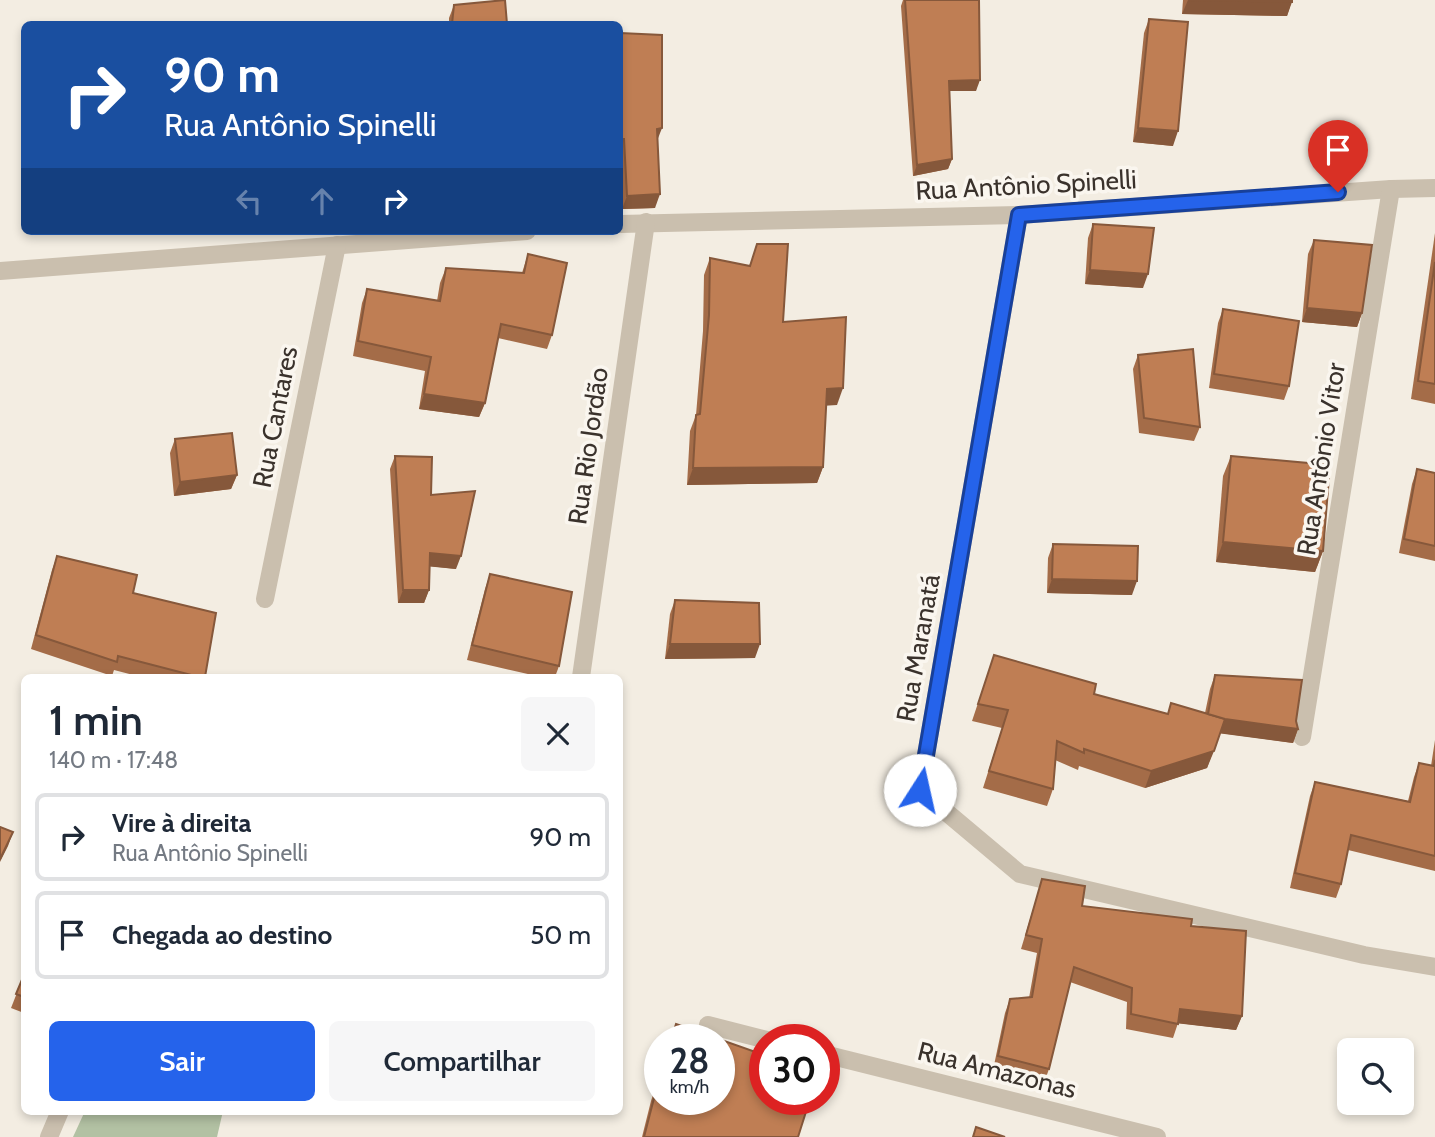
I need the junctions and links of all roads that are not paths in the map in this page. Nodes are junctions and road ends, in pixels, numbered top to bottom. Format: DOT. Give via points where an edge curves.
graph roads {
  1 [pos="1391,188"];
  2 [pos="1435,188"];
  3 [pos="1019,215"];
  4 [pos="646,222"];
  5 [pos="623,224"];
  6 [pos="473,235"];
  7 [pos="337,245"];
  8 [pos="0,271"];
  9 [pos="265,598"];
  10 [pos="581,674"];
  11 [pos="1302,737"];
  12 [pos="1435,967"];
  13 [pos="840,1058"];
  14 [pos="58,1115"];
  15 [pos="49,1137"];
  16 [pos="1157,1137"];
  1 -- 2 [label="street, Rua Antônio Spinelli"];
  1 -- 3 [label="street, Rua Antônio Spinelli"];
  1 -- 11 [label="street, Rua Antônio Vitor"];
  3 -- 4 [label="street, Rua Antônio Spinelli"];
  3 -- 12 [label="street, Rua Maranatá" via="920,790 1020,874 1364,955"];
  4 -- 5 [label="street, Rua Antônio Spinelli"];
  4 -- 10 [label="street, Rua Rio Jordão"];
  6 -- 7 [label="street"];
  7 -- 8 [label="street"];
  7 -- 9 [label="street, Rua Cantares"];
  13 -- 16 [label="street, Rua Amazonas"];
  14 -- 15 [label="street"];
}
